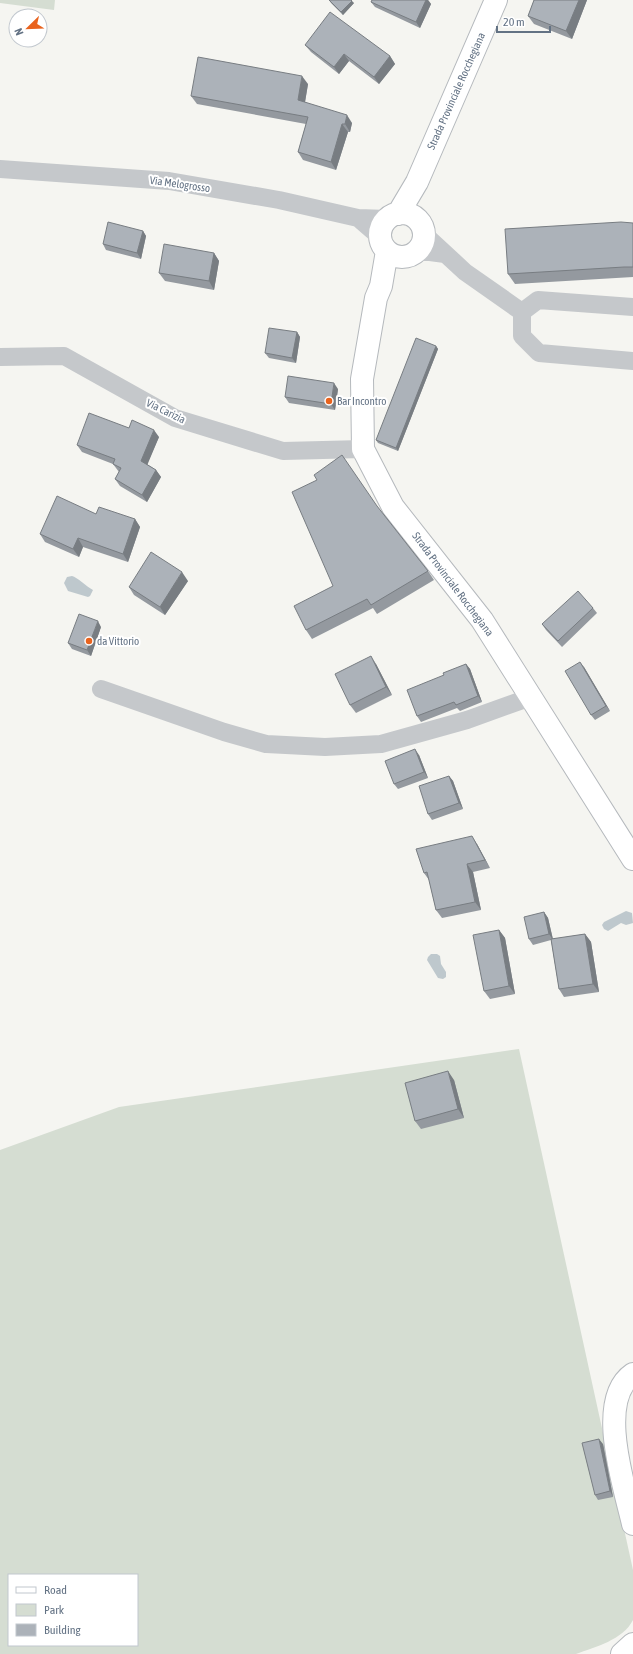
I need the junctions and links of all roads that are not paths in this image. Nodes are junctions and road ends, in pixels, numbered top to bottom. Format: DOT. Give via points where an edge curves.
graph roads {
  1 [pos="496,0"];
  2 [pos="0,169"];
  3 [pos="401,235"];
  4 [pos="633,307"];
  5 [pos="522,312"];
  6 [pos="0,357"];
  7 [pos="633,361"];
  8 [pos="363,449"];
  9 [pos="101,689"];
  10 [pos="531,697"];
  11 [pos="633,859"];
  12 [pos="633,1374"];
  13 [pos="633,1524"];
  14 [pos="633,1644"];
  15 [pos="622,1654"];
  1 -- 3 [label="main road, Strada Provinciale Rocchegiana" via="417,182"];
  2 -- 3 [label="street, Via Melogrosso" via="169,182 279,200 358,218"];
  3 -- 5 [label="street, Via Melogrosso" via="430,252 445,254 465,272"];
  3 -- 8 [label="main road, Strada Provinciale Rocchegiana" via="376,298 362,378"];
  4 -- 5 [label="street" via="538,300"];
  5 -- 7 [label="street" via="522,336 538,353"];
  6 -- 8 [label="street, Via Carizia" via="64,356 175,418 283,452"];
  8 -- 10 [label="main road, Strada Provinciale Rocchegiana" via="393,507 482,620"];
  9 -- 10 [label="street" via="266,744 325,747 381,744 467,720"];
  10 -- 11 [label="main road, Strada Provinciale Rocchegiana"];
  12 -- 13 [label="main road" via="622,1384 618,1394 615,1424 619,1462"];
  14 -- 15 [label="main road"];
}
